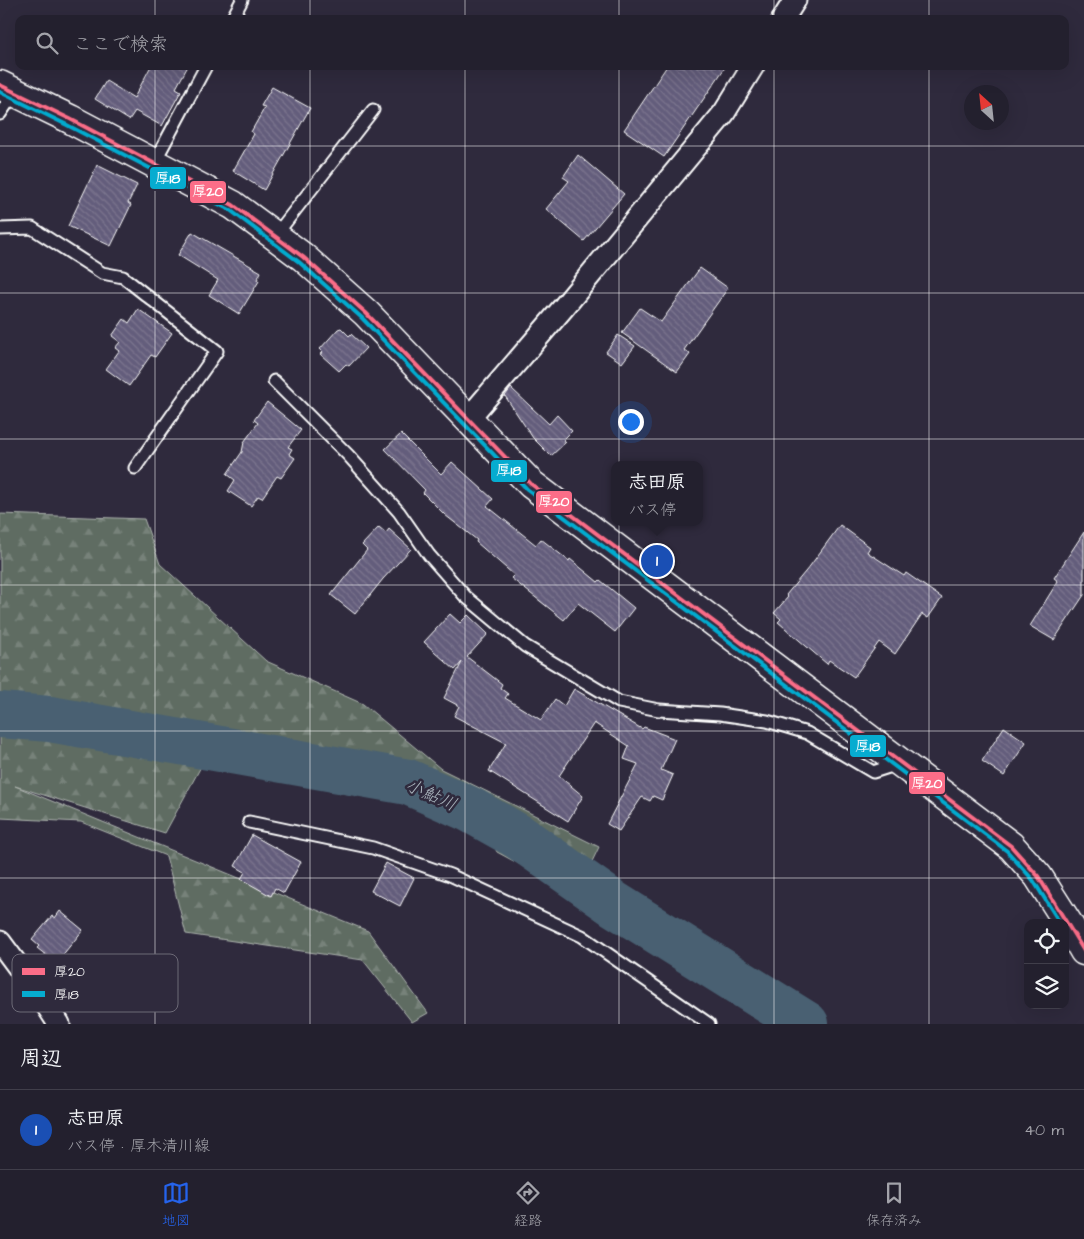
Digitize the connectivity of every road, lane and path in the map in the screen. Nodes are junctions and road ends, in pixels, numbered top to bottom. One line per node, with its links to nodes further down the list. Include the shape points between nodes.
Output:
1 (242, 0): 3 (lane)
2 (795, 0): 4 (street)
3 (234, 15)
4 (786, 15)
5 (204, 70): 10 (lane)
6 (751, 70): 14 (street, via 724,113)
7 (8, 88): 9 (lane); 10 (main road)
8 (373, 110): 12 (lane)
9 (0, 114)
10 (154, 163): 12 (main road, via 233,205)
11 (0, 229): 15 (lane, via 32,228 102,273 123,277 217,350)
12 (275, 236): 14 (main road, via 366,313)
13 (274, 381): 16 (lane, via 399,512 429,555 465,596 525,646 565,671 619,702 659,710 768,721 808,733 873,772)
14 (468, 419): 16 (main road, via 531,484)
15 (135, 468)
16 (900, 763): 19 (main road, via 1011,846 1038,876)
17 (249, 822): 23 (lane, via 373,848 450,875 582,936)
18 (0, 942): 20 (street)
19 (1084, 951)
20 (12, 958)
21 (51, 1012): 22 (street)
22 (59, 1024)
23 (709, 1024)

